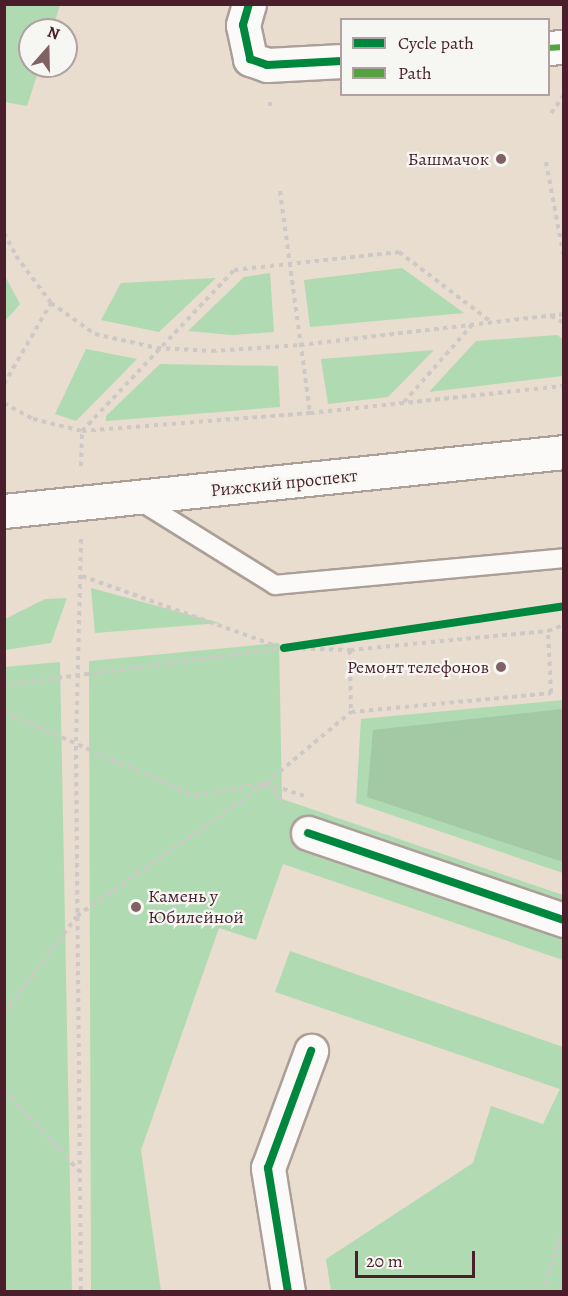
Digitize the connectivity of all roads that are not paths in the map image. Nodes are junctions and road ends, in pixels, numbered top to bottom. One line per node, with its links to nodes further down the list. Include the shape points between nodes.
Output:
1 (249, 4): 2 (street, via 243,26 250,59 267,66)
2 (340, 61)
3 (564, 452): 4 (street, Рижский проспект)
4 (137, 499): 5 (street, Рижский проспект); 6 (lane, via 275,585)
5 (4, 511)
6 (564, 558)
7 (308, 833): 8 (street)
8 (564, 920)
9 (311, 1051): 10 (street, via 268,1168)
10 (288, 1292)

